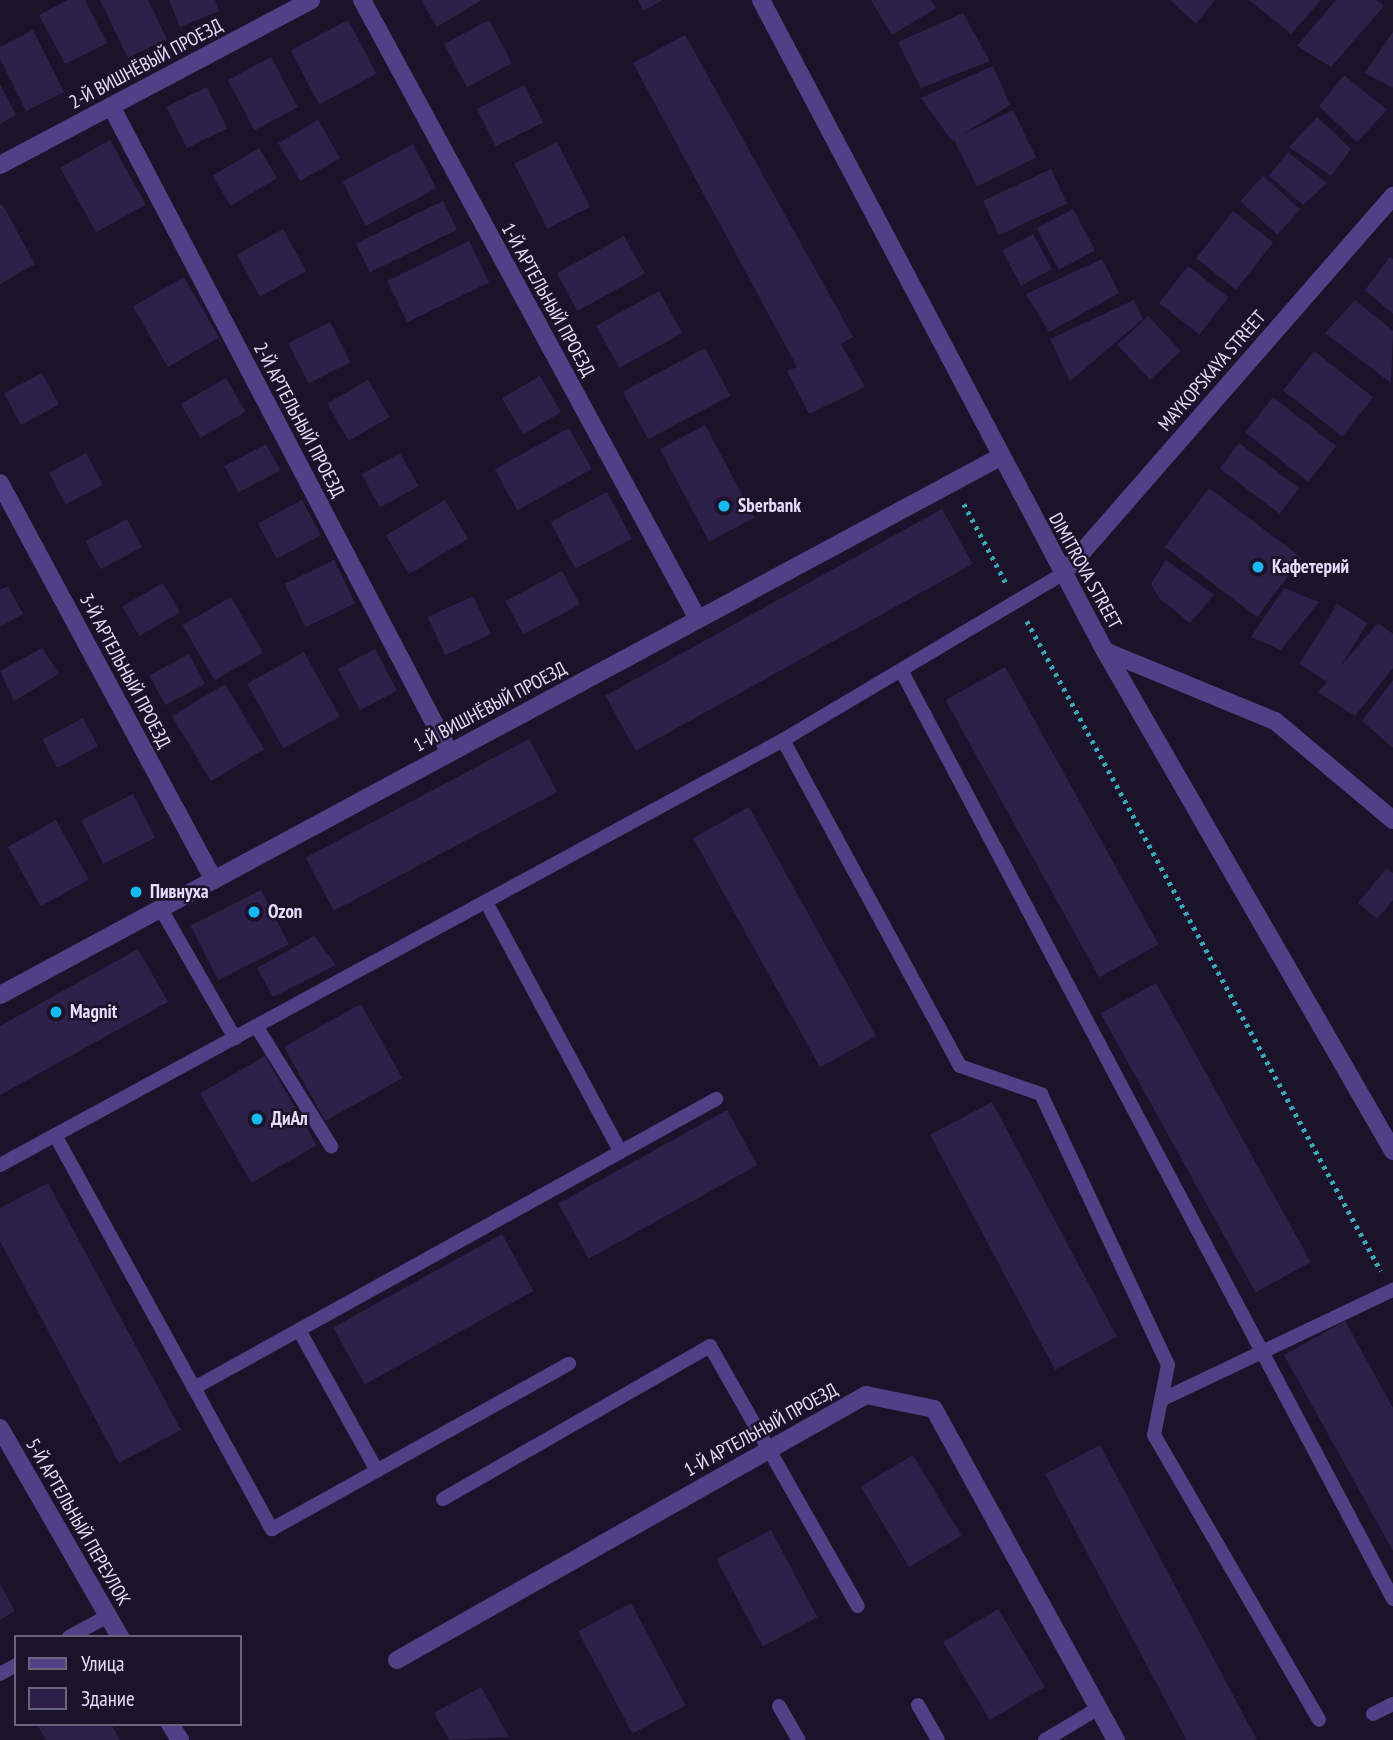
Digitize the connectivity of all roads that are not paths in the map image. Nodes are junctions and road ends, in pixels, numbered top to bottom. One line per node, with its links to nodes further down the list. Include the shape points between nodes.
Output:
1 (311, 0): 4 (street, 2-Й ВИШНЁВЫЙ ПРОЕЗД)
2 (362, 0): 10 (street, 1-Й АРТЕЛЬНЫЙ ПРОЕЗД)
3 (761, 0): 7 (street, DIMITROVA STREET)
4 (111, 106): 5 (street, 2-Й ВИШНЁВЫЙ ПРОЕЗД); 14 (street, 2-Й АРТЕЛЬНЫЙ ПРОЕЗД)
5 (0, 165)
6 (1393, 196): 9 (street, MAYKOPSKAYA STREET)
7 (1000, 457): 9 (street, DIMITROVA STREET); 10 (street, 1-Й ВИШНЁВЫЙ ПРОЕЗД)
8 (0, 483): 16 (street, 3-Й АРТЕЛЬНЫЙ ПРОЕЗД)
9 (1063, 574): 11 (street, DIMITROVA STREET); 12 (lane)
10 (698, 619): 14 (street, 1-Й ВИШНЁВЫЙ ПРОЕЗД)
11 (1105, 651): 15 (street, via 1275,721); 26 (street, DIMITROVA STREET)
12 (902, 672): 13 (lane); 30 (lane)
13 (783, 740): 17 (lane); 33 (lane, via 960,1066 1041,1094 1168,1366)
14 (450, 752): 16 (street, 1-Й ВИШНЁВЫЙ ПРОЕЗД)
15 (1393, 820)
16 (214, 880): 18 (street, 1-Й ВИШНЁВЫЙ ПРОЕЗД)
17 (486, 902): 20 (lane); 25 (lane)
18 (161, 909): 19 (street, 1-Й ВИШНЁВЫЙ ПРОЕЗД); 21 (lane)
19 (0, 995)
20 (256, 1026): 21 (lane); 24 (lane)
21 (235, 1038): 23 (lane)
22 (716, 1099): 25 (lane)
23 (55, 1136): 27 (lane); 32 (lane)
24 (331, 1146)
25 (620, 1151): 29 (lane)
26 (1393, 1151)
27 (0, 1165)
28 (1392, 1291): 30 (lane)
29 (299, 1330): 32 (lane); 36 (lane)
30 (1262, 1350): 33 (lane); 38 (lane)
31 (569, 1364): 36 (lane)
32 (194, 1388): 36 (lane, via 272,1529)
33 (1163, 1399): 49 (lane, via 1154,1435)
34 (0, 1428): 40 (street, 5-Й АРТЕЛЬНЫЙ ПЕРЕУЛОК)
35 (769, 1450): 37 (lane, via 710,1346); 39 (lane); 43 (street, 1-Й АРТЕЛЬНЫЙ ПРОЕЗД); 47 (street, 1-Й АРТЕЛЬНЫЙ ПРОЕЗД, via 866,1395 934,1409)
36 (377, 1471)
37 (443, 1499)
38 (1393, 1599)
39 (858, 1606)
40 (108, 1616): 41 (lane); 42 (street, 5-Й АРТЕЛЬНЫЙ ПЕРЕУЛОК)
41 (73, 1635)
42 (119, 1635)
43 (397, 1660)
44 (1393, 1704): 48 (lane)
45 (918, 1705): 51 (lane)
46 (779, 1706): 50 (lane)
47 (1099, 1708): 52 (lane); 53 (street, 1-Й АРТЕЛЬНЫЙ ПРОЕЗД)
48 (1373, 1714)
49 (1319, 1720)
50 (799, 1740)
51 (938, 1740)
52 (1045, 1740)
53 (1116, 1740)

